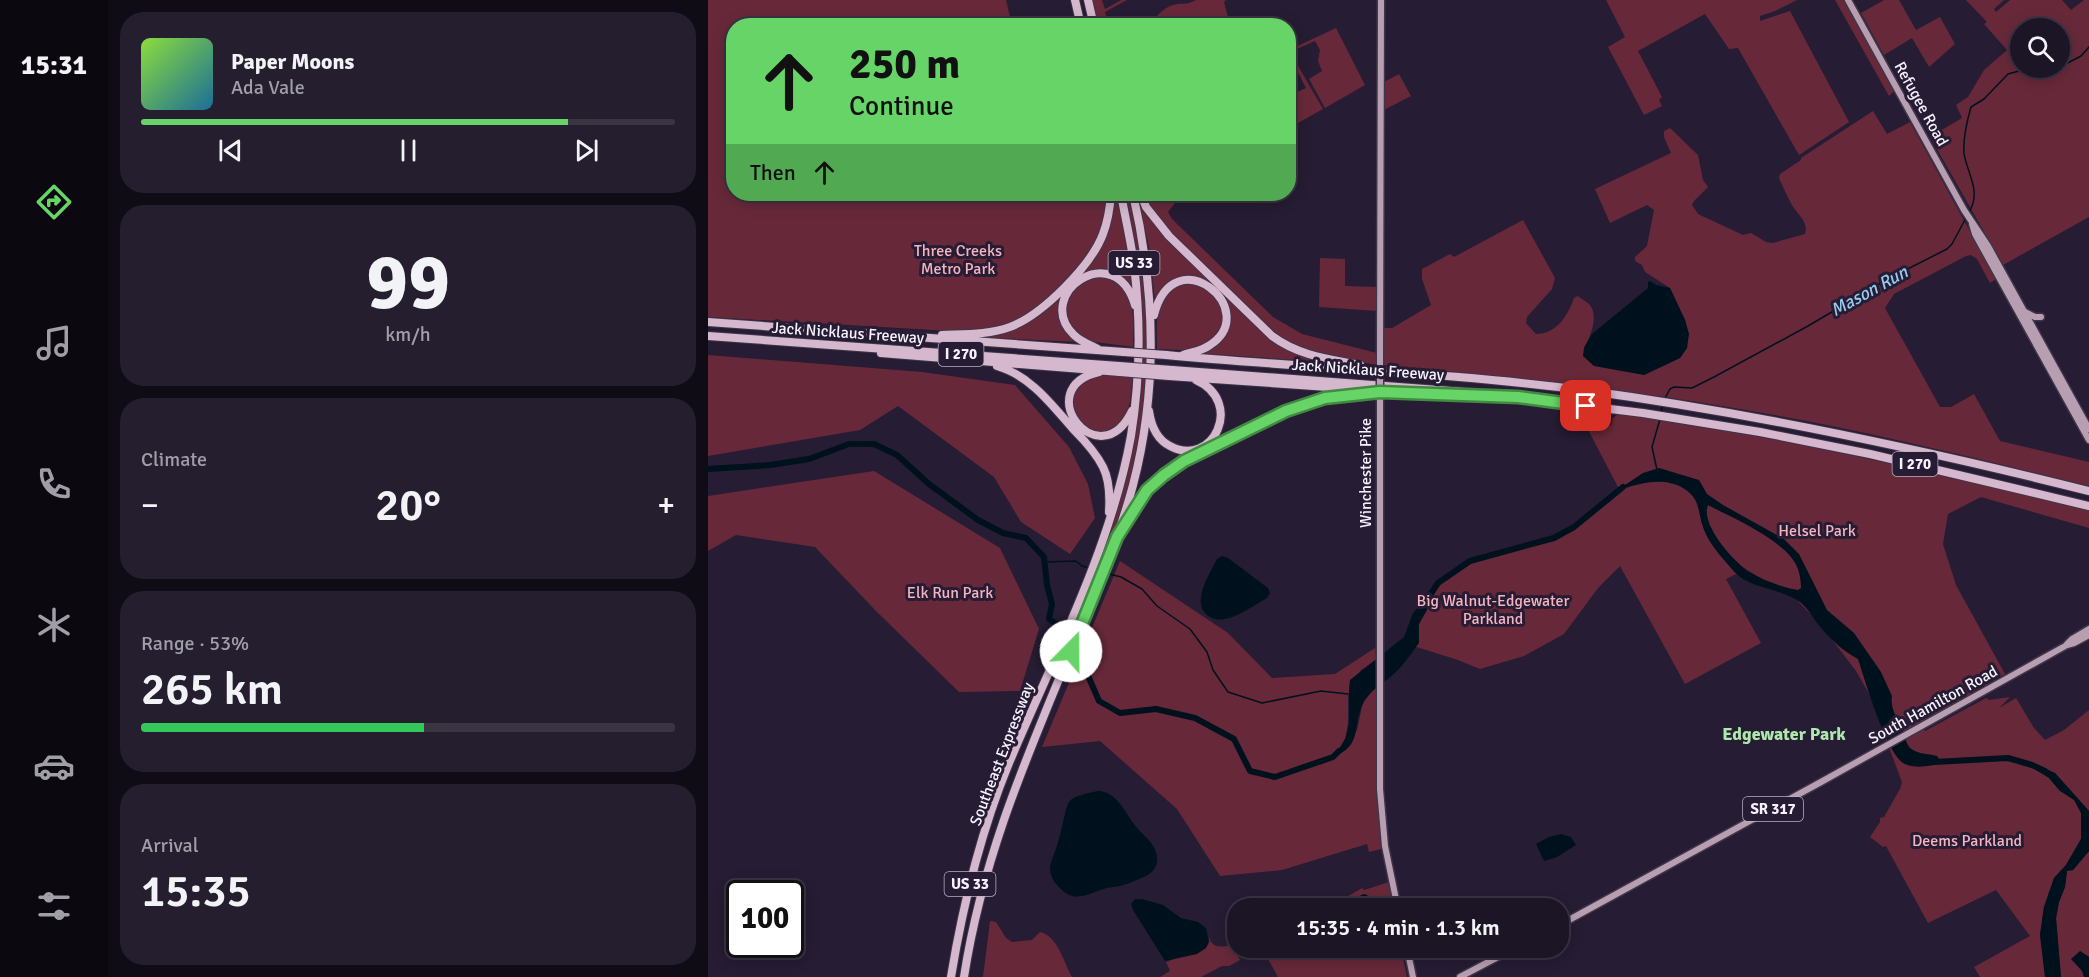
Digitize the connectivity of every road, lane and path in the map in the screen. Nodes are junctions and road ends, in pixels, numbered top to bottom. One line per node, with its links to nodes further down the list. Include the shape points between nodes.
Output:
1 (1075, 0): 5 (highway)
2 (1088, 0): 6 (highway)
3 (1381, 0): 40 (main road, Winchester Pike, bridge, via 1379,692 1381,811)
4 (1848, 0): 11 (main road, Refugee Road)
5 (1079, 18)
6 (1092, 18)
7 (1109, 201): 16 (highway, via 1107,223 1093,254 1049,301 1025,319 985,333)
8 (1122, 201): 14 (highway, Southeast Expressway / US 33)
9 (1135, 201): 18 (highway, Southeast Expressway / US 33, via 1146,259)
10 (1144, 201): 24 (highway, via 1169,236 1272,336 1297,351)
11 (1968, 217): 12 (main road, Refugee Road); 32 (main road, Refugee Road)
12 (2024, 311): 13 (main road); 31 (main road, Refugee Road)
13 (2041, 317)
14 (1139, 319): 20 (highway, via 1131,295 1115,277 1097,273 1077,281 1066,296 1064,316 1074,335); 30 (highway, Southeast Expressway / US 33)
15 (708, 322): 16 (highway, Jack Nicklaus Freeway / I 270)
16 (874, 334): 20 (highway, Jack Nicklaus Freeway / I 270)
17 (708, 336): 19 (highway, Jack Nicklaus Freeway / I 270)
18 (1152, 337): 21 (highway, via 1156,304 1166,289 1187,280 1209,286 1224,306 1222,332 1205,348); 29 (highway, Southeast Expressway / US 33)
19 (802, 343): 22 (highway); 23 (highway, Jack Nicklaus Freeway / I 270)
20 (1099, 350): 21 (highway, Jack Nicklaus Freeway / I 270, bridge)
21 (1178, 356): 24 (highway, Jack Nicklaus Freeway / I 270)
22 (963, 360): 23 (highway); 35 (highway, via 993,365 1020,376 1042,394 1088,445 1108,482)
23 (1117, 370): 25 (highway, bridge); 30 (highway, via 1092,374 1074,387 1069,406 1075,423 1092,435 1113,433 1125,423)
24 (1376, 370): 33 (highway, Jack Nicklaus Freeway / I 270, via 1511,382 1754,416 1889,443)
25 (1170, 373): 26 (highway); 28 (highway, Jack Nicklaus Freeway / I 270)
26 (1192, 378): 27 (highway); 29 (highway, via 1212,391 1222,412 1218,430 1202,447 1183,450 1165,444 1152,426)
27 (1380, 392): 28 (highway); 36 (highway, via 1338,395 1305,404 1184,461 1147,490)
28 (1518, 397): 34 (highway, Jack Nicklaus Freeway / I 270, via 1760,432)
29 (1148, 400): 36 (highway, Southeast Expressway / US 33, via 1133,485)
30 (1135, 404): 35 (highway, Southeast Expressway / US 33, via 1124,470)
31 (2089, 429)
32 (2089, 440)
33 (2089, 491)
34 (2089, 506)
35 (1106, 530): 44 (highway, Southeast Expressway / US 33, via 990,817 963,910)
36 (1117, 537): 45 (highway, Southeast Expressway / US 33, via 996,838)
37 (2089, 629): 39 (main road, South Hamilton Road / SR 317)
38 (2089, 635): 39 (main road, South Hamilton Road / SR 317)
39 (2067, 645): 41 (main road, South Hamilton Road / SR 317)
40 (1396, 898)
41 (1569, 920)
42 (1409, 958): 46 (main road)
43 (1496, 958): 47 (main road)
44 (951, 977)
45 (964, 977)
46 (1413, 977)
47 (1460, 977)

